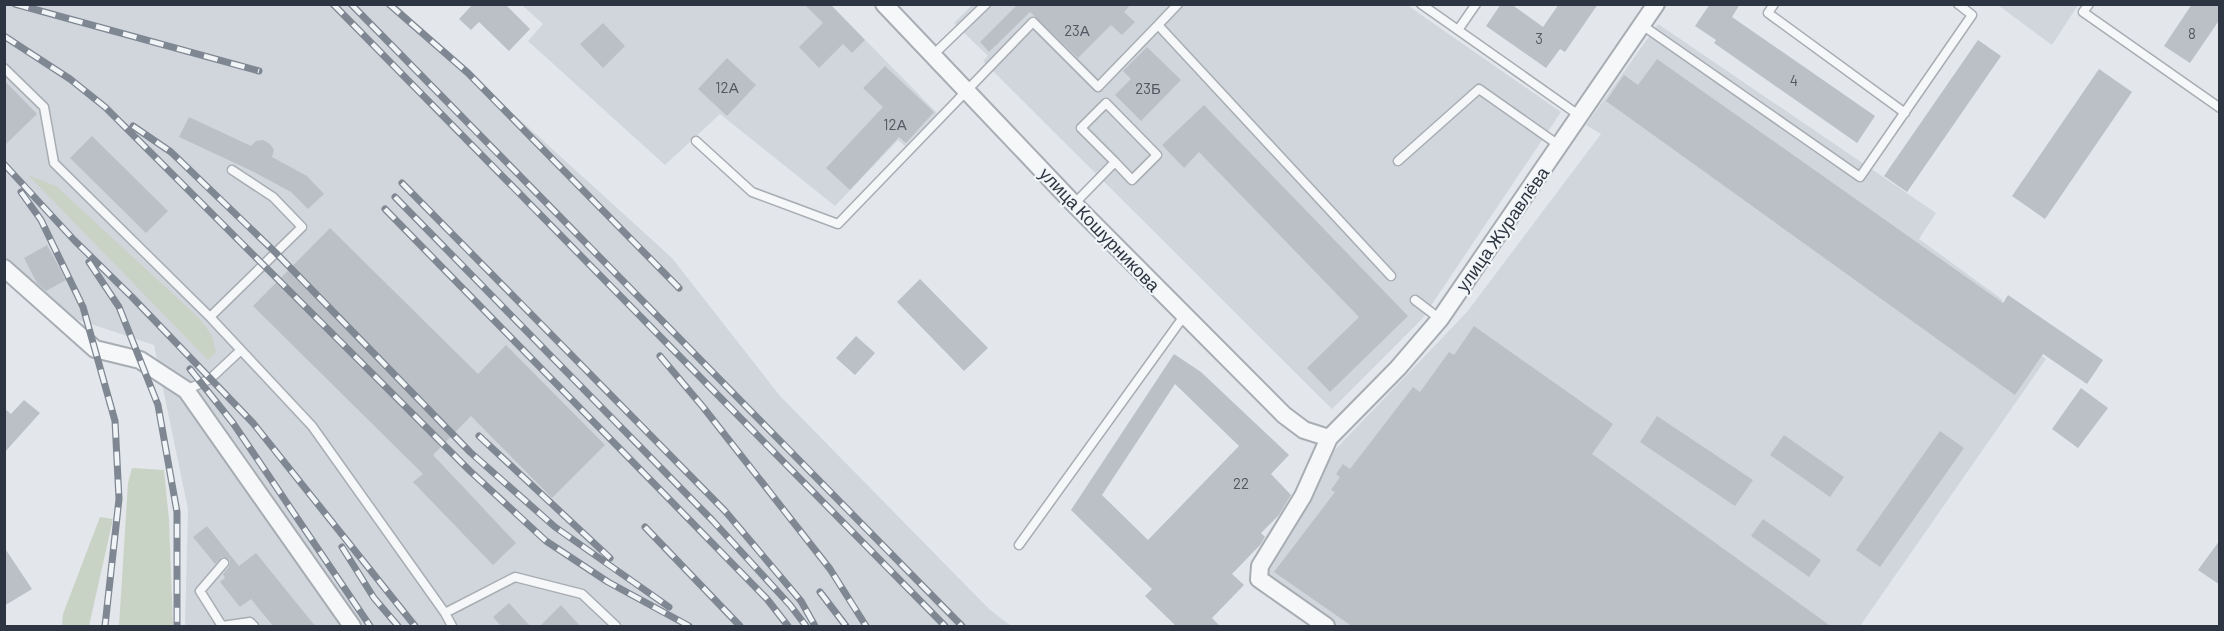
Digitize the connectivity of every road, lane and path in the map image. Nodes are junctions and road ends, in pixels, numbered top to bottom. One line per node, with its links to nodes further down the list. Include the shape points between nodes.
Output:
1 (884, 4): 13 (street, улица Кошурникова)
2 (986, 4): 13 (lane)
3 (1178, 4): 11 (lane)
4 (1421, 4): 12 (lane)
5 (1476, 4): 12 (lane)
6 (1656, 4): 10 (street, улица Журавлёва)
7 (1774, 4): 17 (lane, via 1768,13)
8 (1958, 4): 17 (lane, via 1972,15)
9 (2088, 4): 16 (lane, via 2083,12)
10 (1642, 25): 17 (lane, via 1860,177); 18 (street, улица Журавлёва)
11 (1158, 26): 15 (lane, via 1098,87 1033,22); 26 (lane)
12 (1458, 30): 18 (lane)
13 (933, 55): 15 (street, улица Кошурникова)
14 (4, 68): 29 (lane, via 44,107 54,163)
15 (968, 91): 19 (lane, via 838,224 752,192); 24 (street, улица Кошурникова)
16 (2220, 108)
17 (1905, 112)
18 (1580, 116): 20 (street, улица Журавлёва)
19 (696, 141)
20 (1560, 146): 21 (lane, via 1479,89); 30 (street, улица Журавлёва)
21 (1398, 161)
22 (1115, 162): 22 (lane, via 1132,180 1157,155 1106,104 1081,128); 24 (lane)
23 (232, 170): 29 (lane, via 273,197 302,227)
24 (1074, 204): 28 (street, улица Кошурникова)
25 (4, 268): 32 (street, via 95,349 140,360)
26 (1391, 276)
27 (1415, 300): 30 (lane)
28 (1184, 316): 33 (street, улица Кошурникова, via 1284,415 1304,430); 34 (lane)
29 (210, 317): 31 (lane)
30 (1440, 319): 33 (street, улица Журавлёва)
31 (241, 350): 32 (lane, via 210,379); 36 (lane, via 312,426)
32 (186, 390): 38 (street)
33 (1329, 438): 41 (street, via 1303,496 1260,566 1259,579)
34 (1019, 545)
35 (224, 563): 37 (lane, via 200,591 222,626 250,622)
36 (445, 613): 39 (lane); 40 (lane, via 515,577 582,594)
37 (254, 627)
38 (352, 627)
39 (452, 627)
40 (616, 627)
41 (1326, 627)

